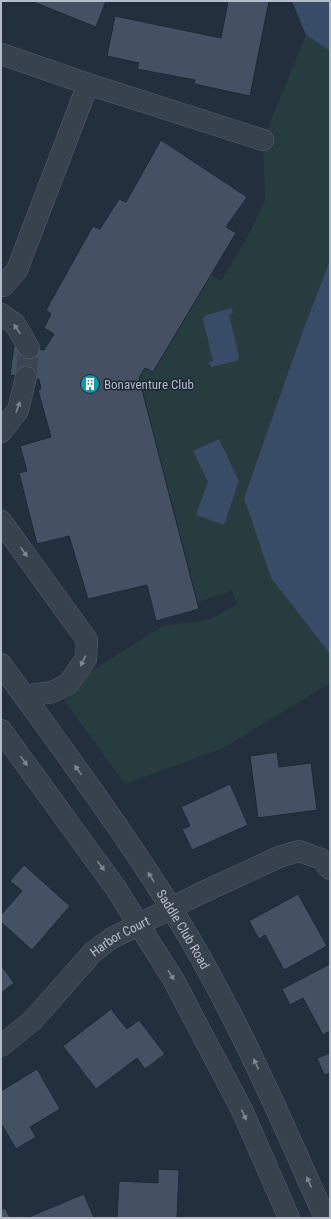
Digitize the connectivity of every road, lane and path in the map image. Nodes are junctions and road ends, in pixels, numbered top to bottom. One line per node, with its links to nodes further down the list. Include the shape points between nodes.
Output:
1 (1, 54): 2 (street)
2 (88, 84): 3 (street); 4 (street, via 17,270)
3 (263, 140)
4 (2, 289)
5 (1, 314): 6 (street, one-way to 5, via 15,324)
6 (29, 348)
7 (26, 377): 8 (street, one-way to 7, via 18,410)
8 (1, 432)
9 (1, 521): 11 (street, one-way to 11, via 87,640 86,659 68,684 52,692)
10 (1, 664): 11 (street, Saddle Club Road)
11 (24, 696): 14 (street, Saddle Club Road, one-way to 11, via 136,853)
12 (1, 730): 15 (street, one-way to 15, via 115,886)
13 (330, 869): 14 (street, Harbor Court, via 321,859 299,851 279,857)
14 (171, 908): 15 (street, Harbor Court); 18 (street, Saddle Club Road, one-way to 14, via 224,999)
15 (139, 924): 16 (street, Harbor Court, via 112,938 93,952 33,1020); 17 (street, one-way to 17, via 173,979 242,1110)
16 (1, 1046)
17 (289, 1218)
18 (325, 1218)

